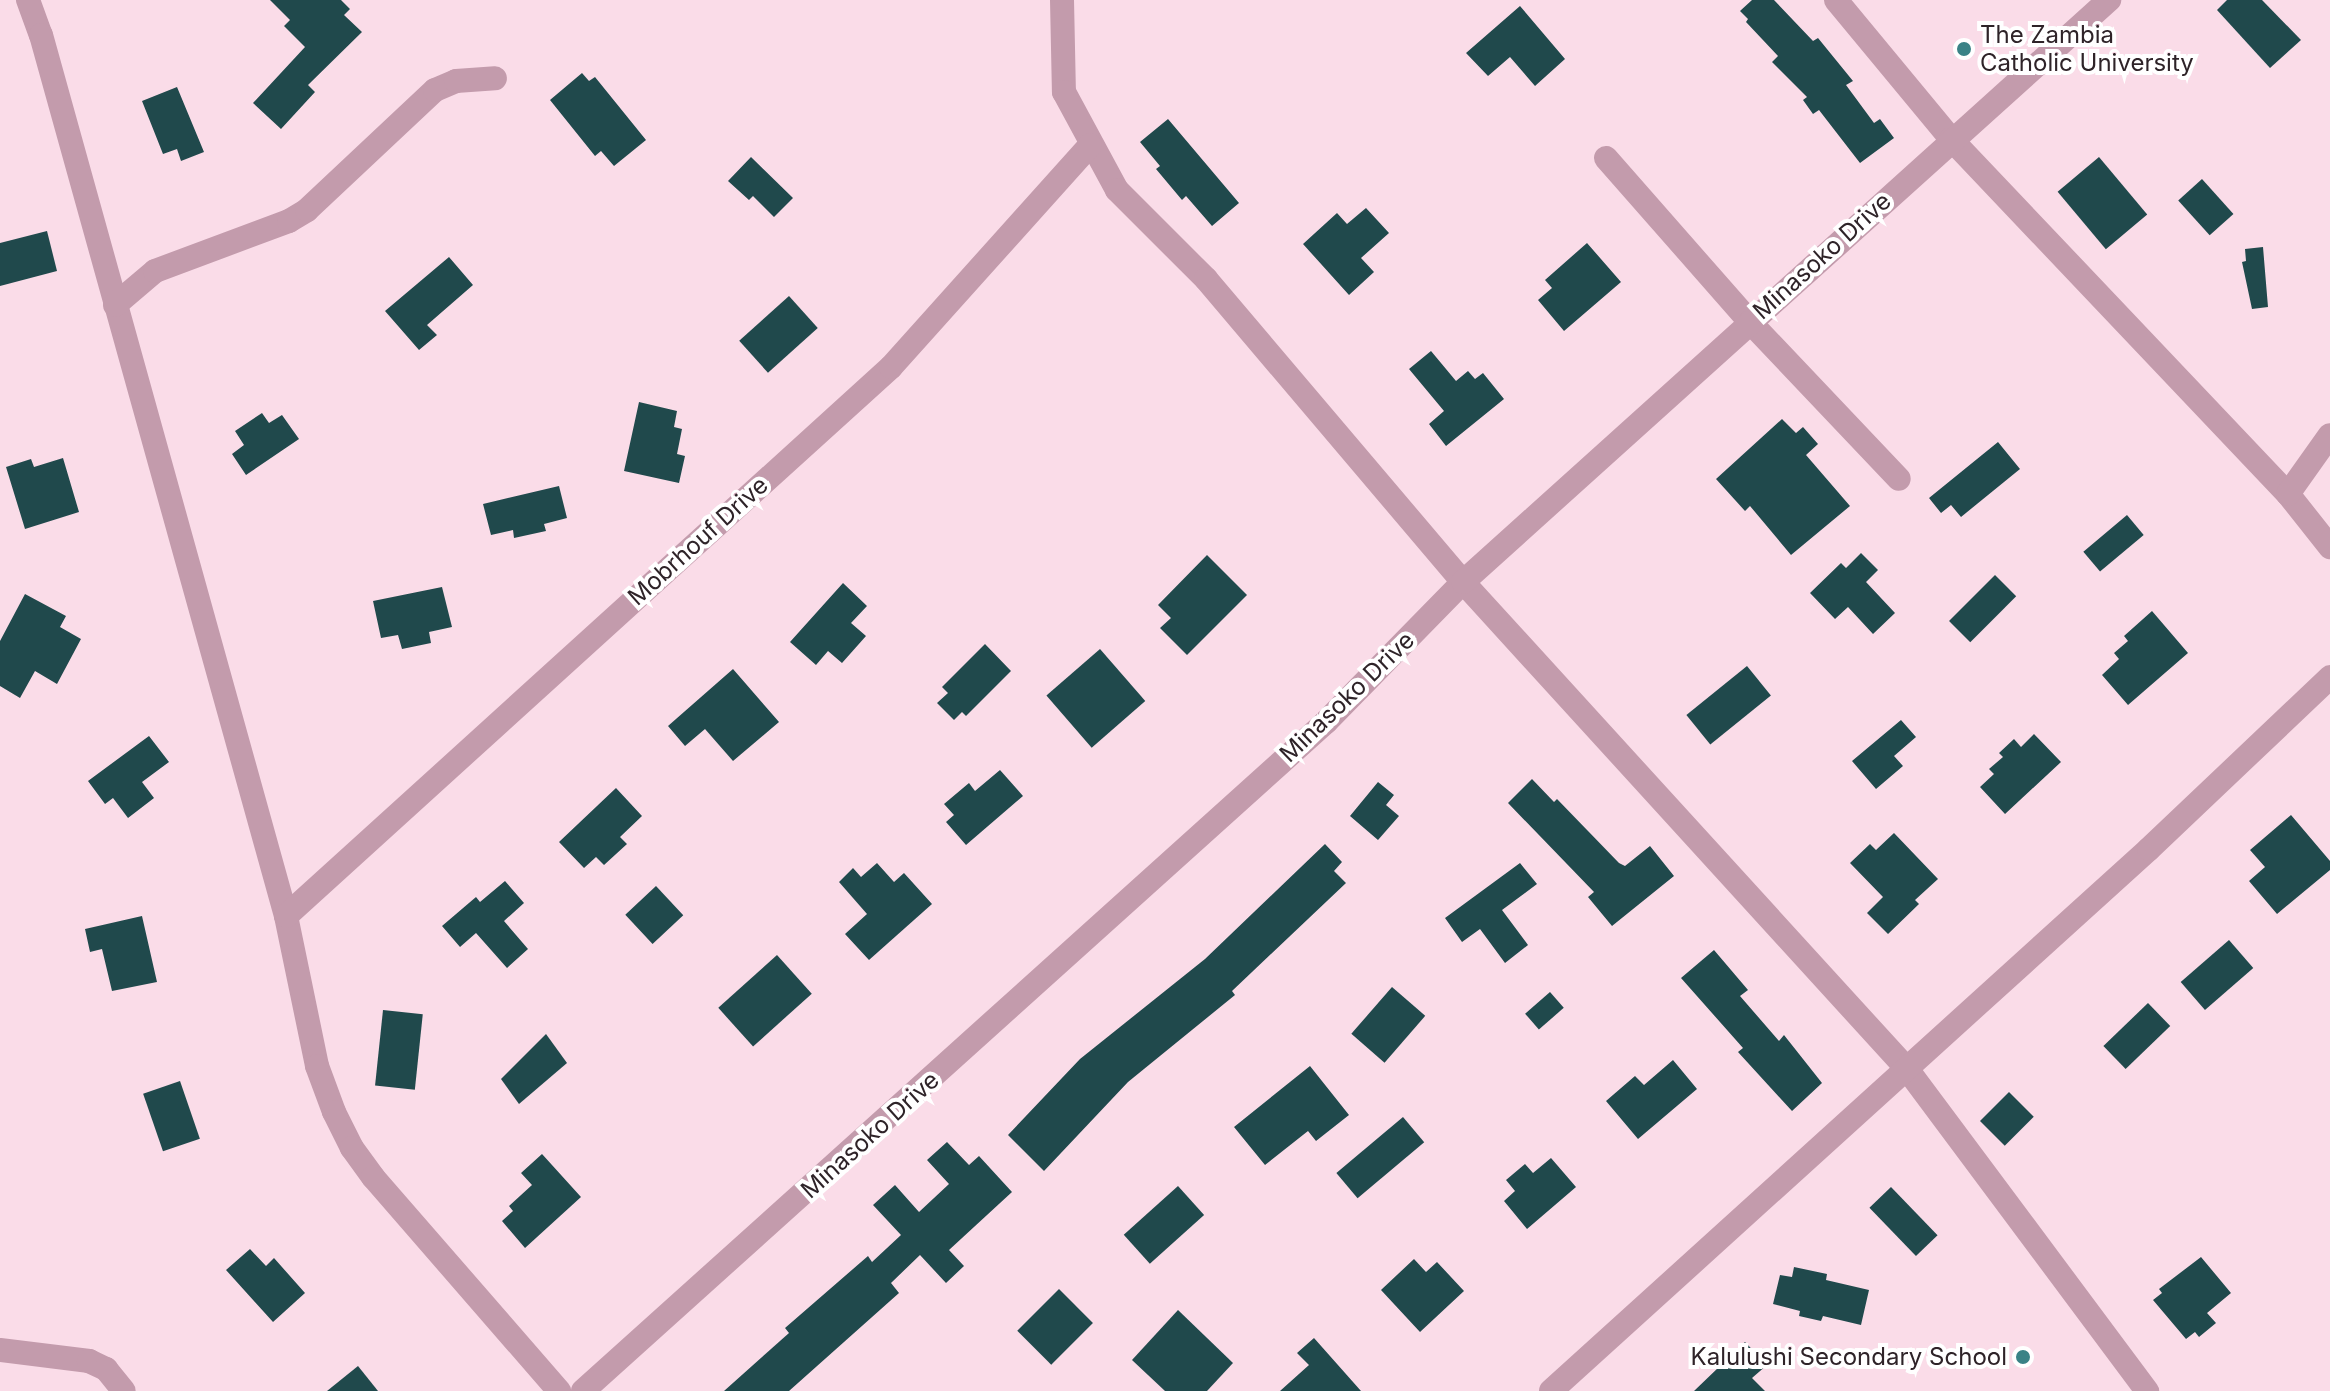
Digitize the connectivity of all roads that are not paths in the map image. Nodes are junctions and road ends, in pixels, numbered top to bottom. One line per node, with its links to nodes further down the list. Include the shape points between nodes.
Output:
1 (28, 0): 9 (street)
2 (1062, 0): 7 (street, via 1064,92)
3 (1836, 0): 6 (street)
4 (2109, 0): 6 (street, Minasoko Drive)
5 (495, 78): 9 (street, via 456,81 435,90 307,210 155,271)
6 (1951, 139): 10 (street, Minasoko Drive); 13 (street)
7 (1090, 145): 15 (street, via 1117,190 1206,279); 17 (street, Mobrhouf Drive, via 891,367)
8 (1606, 158): 10 (street)
9 (115, 305): 17 (street)
10 (1750, 322): 12 (street); 15 (street, Minasoko Drive)
11 (2330, 435): 13 (street)
12 (1899, 479)
13 (2288, 494): 14 (street)
14 (2330, 547)
15 (1463, 582): 18 (street); 22 (street, Minasoko Drive, via 1326,722)
16 (2330, 677): 18 (street)
17 (286, 916): 21 (street, via 317,1066 352,1148)
18 (1907, 1069): 23 (street); 24 (street)
19 (0, 1350): 20 (street, via 89,1361 106,1369)
20 (124, 1391)
21 (559, 1391)
22 (583, 1391)
23 (1551, 1391)
24 (2147, 1391)

